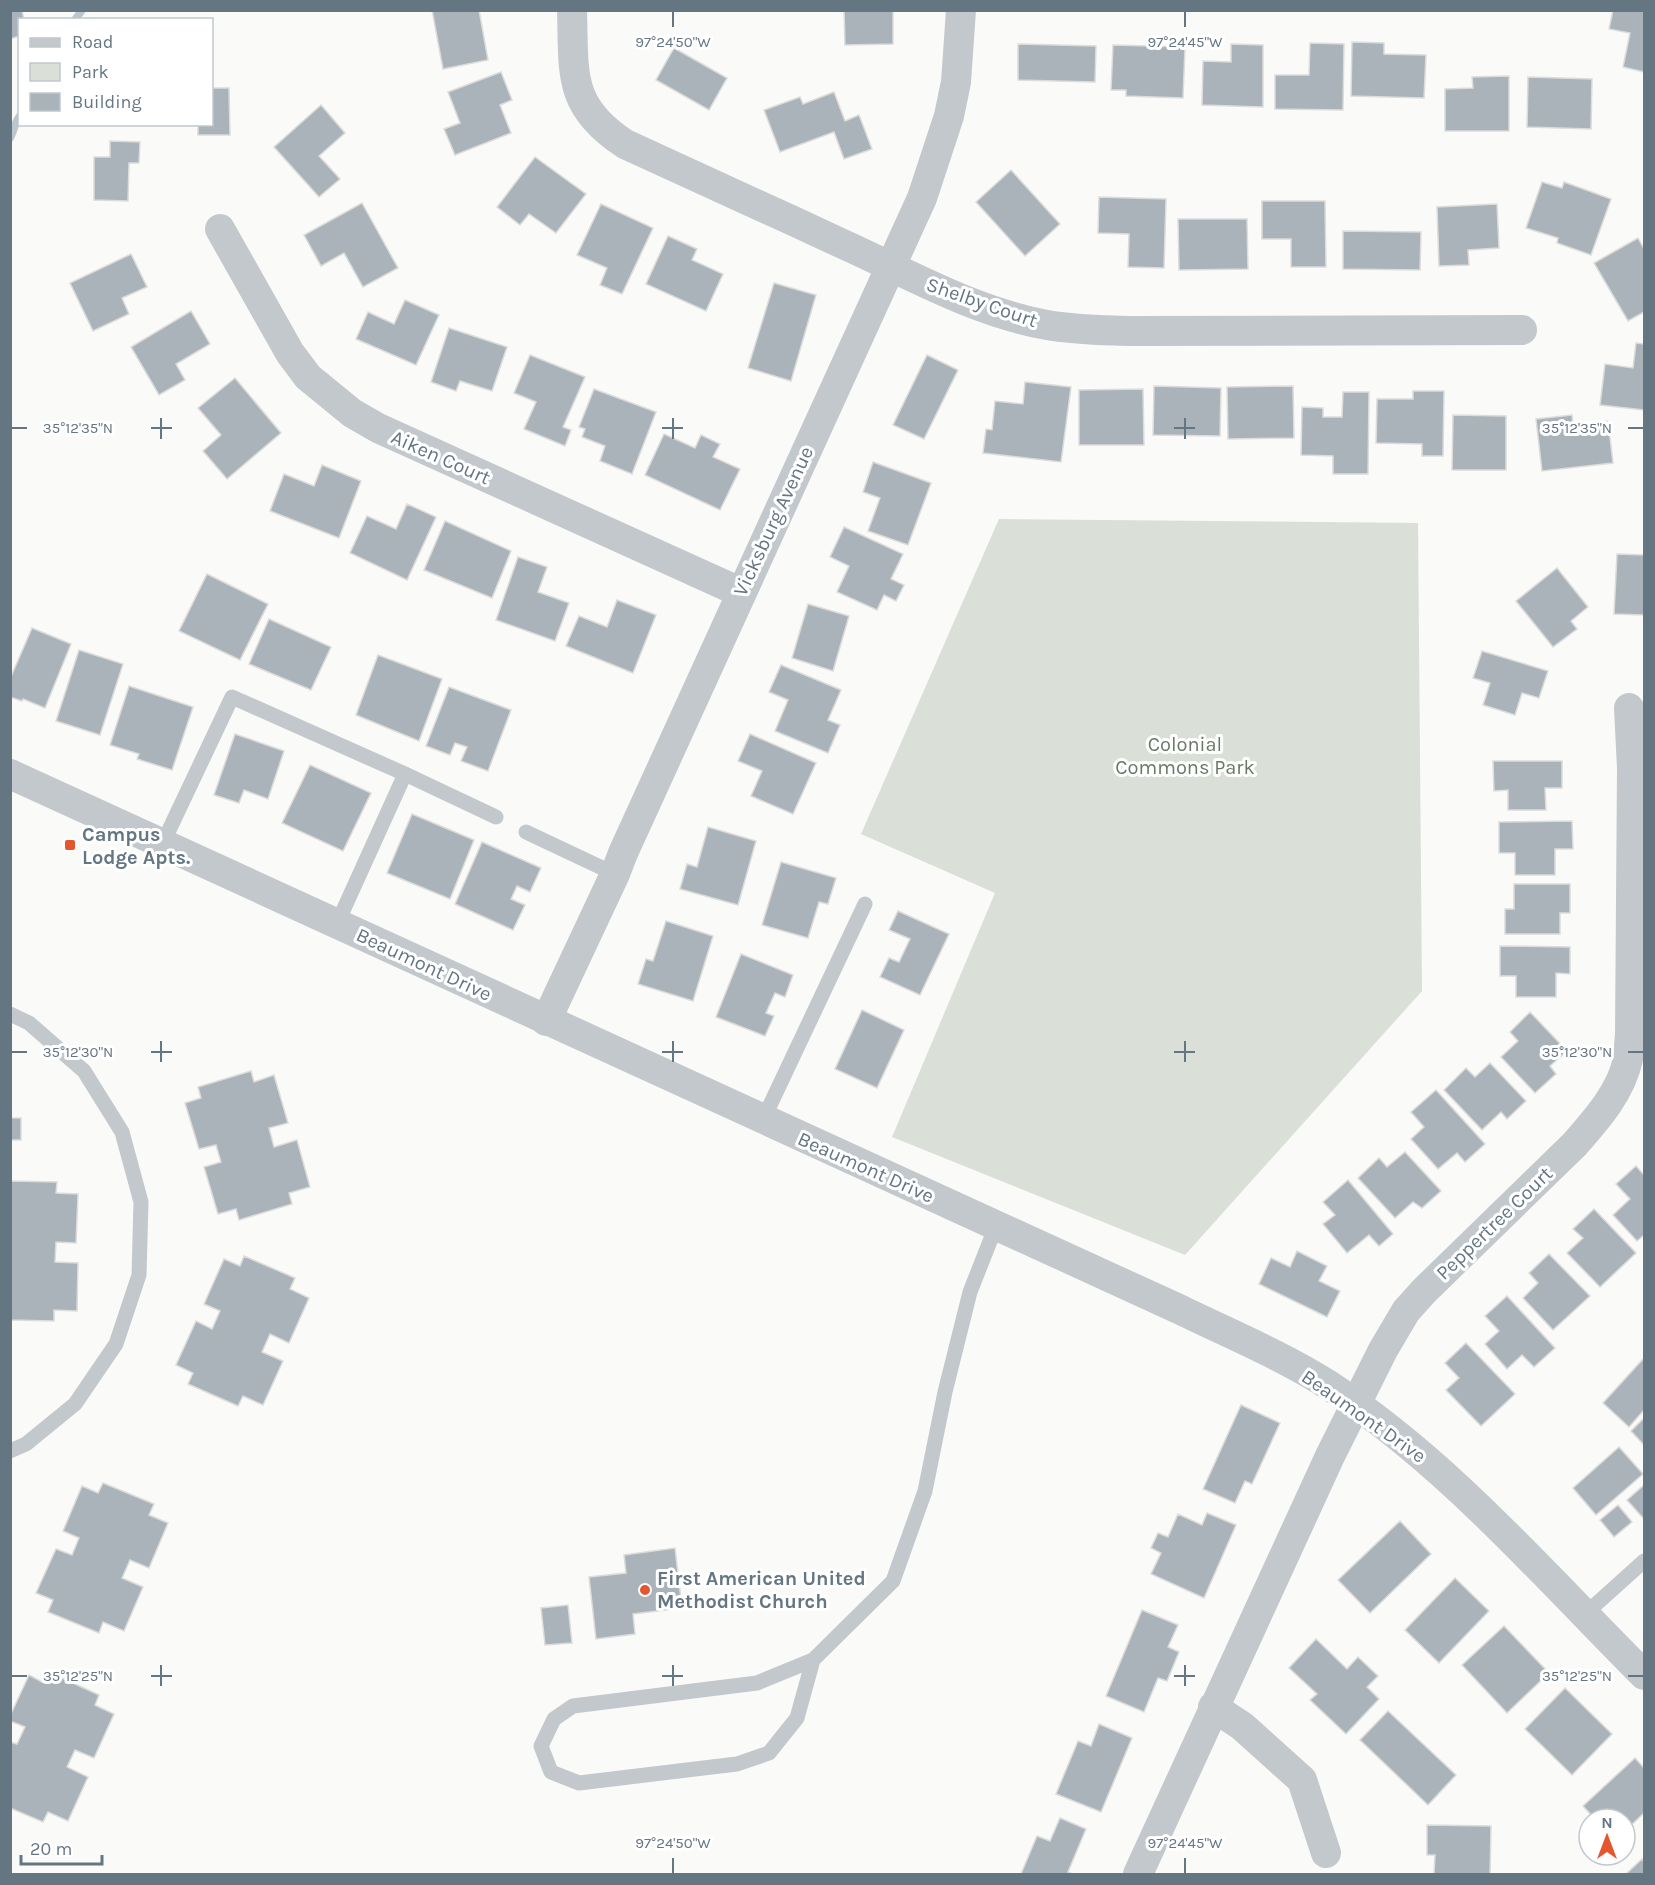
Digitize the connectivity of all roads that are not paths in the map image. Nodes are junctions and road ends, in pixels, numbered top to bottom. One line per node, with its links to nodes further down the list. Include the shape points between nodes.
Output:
1 (572, 10): 4 (street, Shelby Court, via 576,85 595,121 608,133)
2 (961, 10): 4 (street, Vicksburg Avenue, via 956,82 949,116 922,198)
3 (220, 229): 6 (street, Aiken Court, via 290,353 308,378 351,413)
4 (890, 266): 5 (street, Shelby Court, via 942,292 1019,318 1082,329); 6 (street, Vicksburg Avenue)
5 (1522, 330)
6 (740, 592): 13 (street, Vicksburg Avenue)
7 (1629, 708): 20 (street, Peppertree Court, via 1630,1035 1621,1078 1611,1099 1575,1144 1406,1311)
8 (10, 774): 12 (street, Beaumont Drive)
9 (405, 774): 10 (lane); 12 (lane, via 232,697); 15 (lane)
10 (496, 817)
11 (526, 831): 13 (lane)
12 (162, 845): 15 (street, Beaumont Drive)
13 (615, 874): 17 (street, Vicksburg Avenue)
14 (865, 904): 18 (lane)
15 (337, 924): 17 (street, Beaumont Drive)
16 (10, 1014): 21 (lane, via 29,1023 84,1071 122,1132 141,1202 139,1275 116,1344 75,1404 26,1444)
17 (546, 1021): 18 (street, Beaumont Drive)
18 (763, 1120): 19 (street, Beaumont Drive)
19 (996, 1226): 20 (street, Beaumont Drive, via 1284,1361); 24 (lane, via 970,1292 925,1491 893,1581)
20 (1356, 1405): 23 (street, Beaumont Drive, via 1443,1473); 26 (street, Peppertree Court)
21 (10, 1451)
22 (1644, 1561): 23 (lane)
23 (1584, 1615): 25 (street, Beaumont Drive)
24 (813, 1660): 24 (lane, via 757,1683 573,1706 554,1719 541,1746 551,1772 579,1783 737,1764 770,1754 797,1718)
25 (1644, 1676)
26 (1213, 1707): 27 (street, via 1242,1726 1302,1780); 28 (street, Peppertree Court)
27 (1326, 1853)
28 (1137, 1875)

